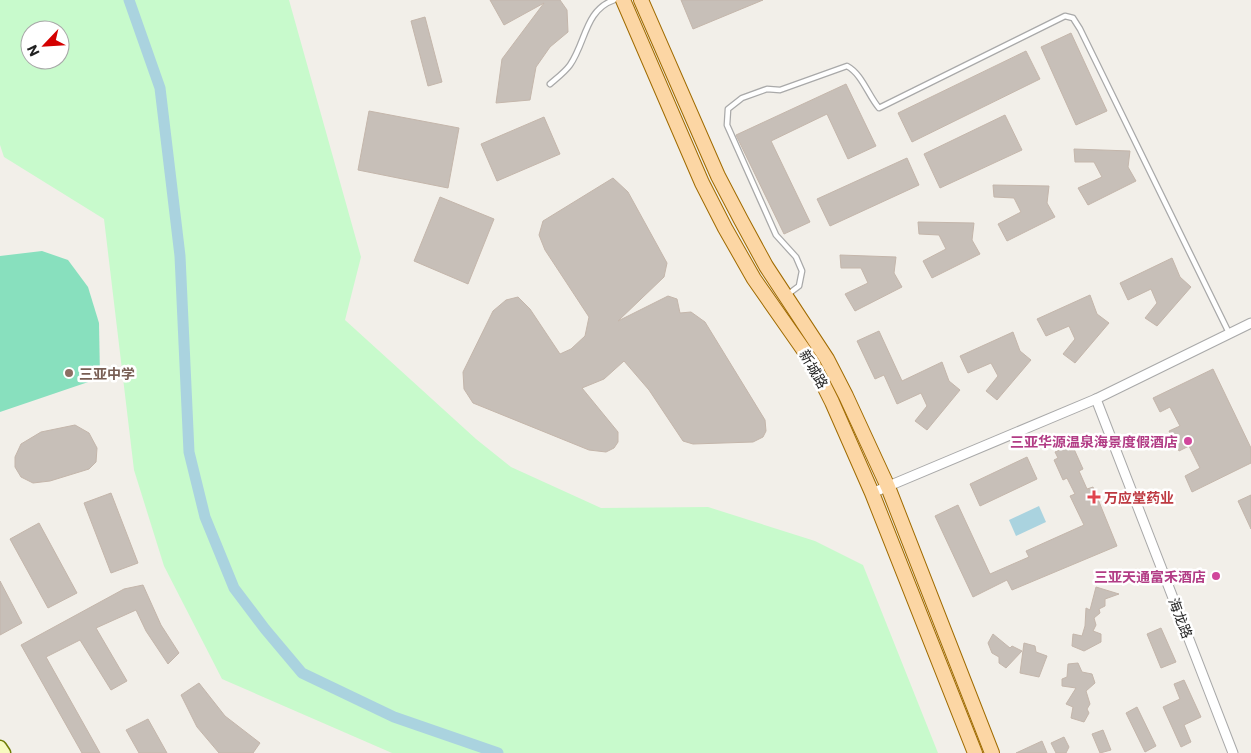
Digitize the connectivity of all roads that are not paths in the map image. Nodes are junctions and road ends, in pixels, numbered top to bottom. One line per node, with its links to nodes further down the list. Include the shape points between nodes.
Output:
1 (614, 0): 4 (lane, via 605,3 592,16 570,65)
2 (623, 0): 10 (main road, 新城路, via 713,206 754,278 812,362)
3 (641, 0): 5 (main road, 新城路, via 718,176 766,266)
4 (550, 84)
5 (786, 295): 7 (lane, via 799,286 802,271 796,257 776,235 726,125 728,109 742,98 766,89 780,90 847,66 856,71 870,98 880,108 1065,16 1073,18 1080,29); 9 (main road, 新城路, via 842,388)
6 (1251, 323): 7 (street)
7 (1229, 333): 8 (street)
8 (1096, 399): 9 (street); 15 (street, 海龙路)
9 (888, 486): 10 (street); 14 (main road, 新城路)
10 (872, 493): 13 (main road, 新城路)
11 (0, 746): 12 (street)
12 (4, 753)
13 (975, 753)
14 (992, 753)
15 (1233, 753)

